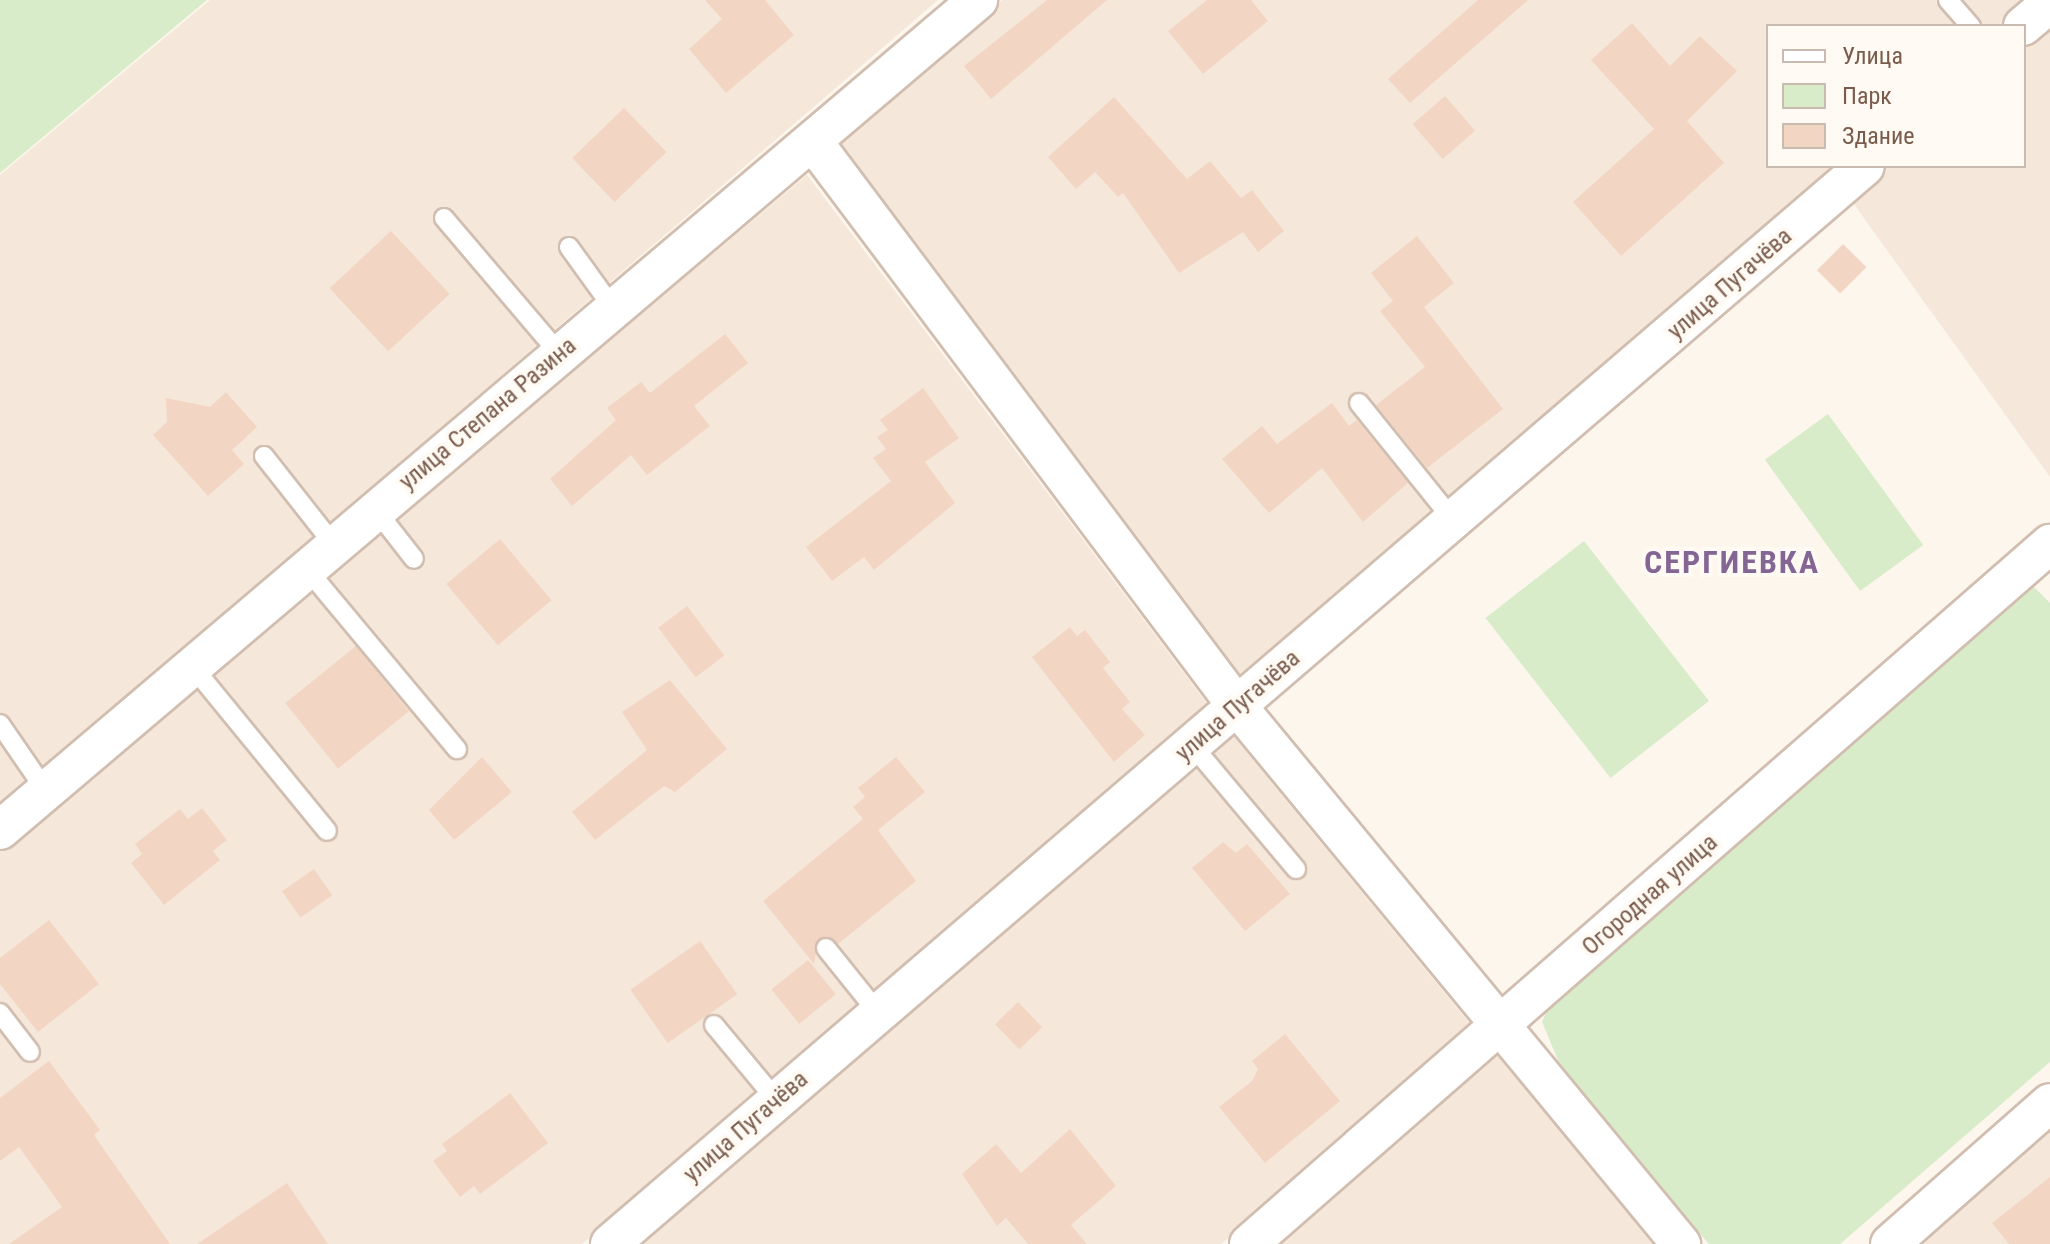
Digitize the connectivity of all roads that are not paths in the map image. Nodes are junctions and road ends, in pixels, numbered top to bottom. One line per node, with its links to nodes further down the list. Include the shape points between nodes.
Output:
1 (978, 0): 6 (street, улица Степана Разина)
2 (1948, 0): 4 (lane)
3 (2050, 3): 5 (street)
4 (1969, 24)
5 (2025, 24)
6 (814, 143): 10 (street, улица Степана Разина); 20 (street)
7 (1863, 168): 15 (street, улица Пугачёва)
8 (444, 218): 11 (lane)
9 (569, 247): 10 (lane)
10 (613, 308): 11 (street, улица Степана Разина)
11 (559, 353): 14 (street, улица Степана Разина)
12 (1359, 403): 15 (lane)
13 (264, 456): 17 (lane)
14 (375, 509): 17 (street, улица Степана Разина); 18 (lane)
15 (1454, 521): 20 (street, улица Пугачёва)
16 (2050, 544): 32 (street, Огородная улица)
17 (320, 557): 19 (street, улица Степана Разина); 23 (lane)
18 (414, 559)
19 (192, 666): 24 (street, улица Степана Разина); 26 (lane)
20 (1237, 706): 22 (street, улица Пугачёва); 32 (street)
21 (0, 724): 24 (lane)
22 (1192, 745): 27 (lane); 30 (street, улица Пугачёва)
23 (457, 749)
24 (46, 791): 25 (street, улица Степана Разина)
25 (0, 830)
26 (327, 831)
27 (1296, 869)
28 (826, 948): 30 (lane)
29 (0, 1013): 33 (lane)
30 (879, 1014): 34 (street, улица Пугачёва)
31 (714, 1025): 34 (lane)
32 (1502, 1026): 37 (street, Огородная улица); 38 (street)
33 (30, 1052)
34 (777, 1101): 36 (street, улица Пугачёва)
35 (2050, 1103): 39 (street)
36 (610, 1244)
37 (1249, 1244)
38 (1681, 1244)
39 (1890, 1244)

